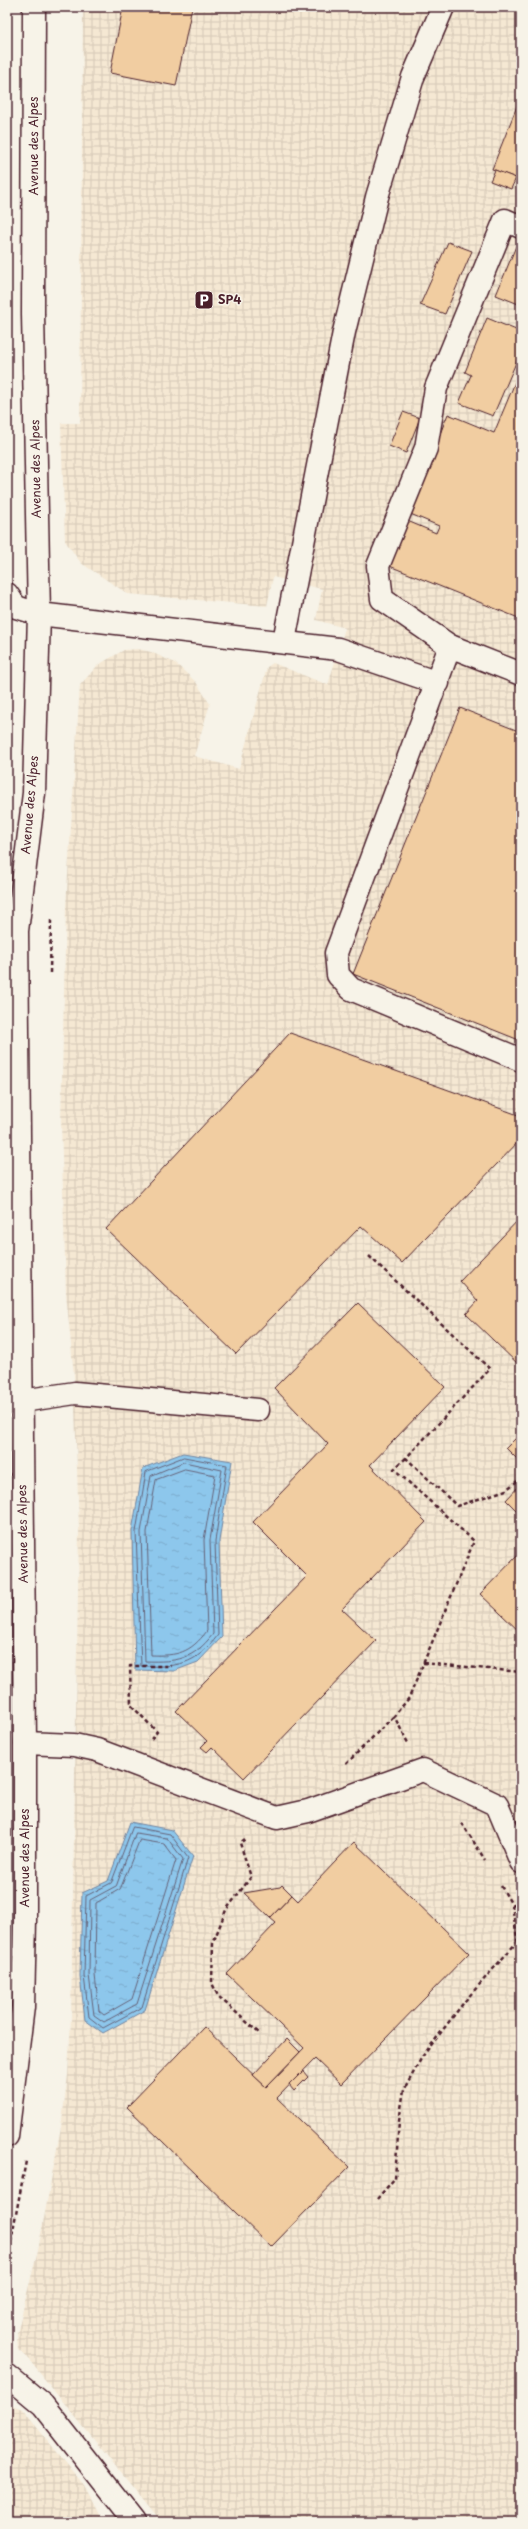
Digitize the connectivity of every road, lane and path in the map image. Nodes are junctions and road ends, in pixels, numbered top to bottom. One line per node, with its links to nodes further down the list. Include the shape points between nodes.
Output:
1 (34, 7): 5 (main road, Avenue des Alpes, via 33,314)
2 (443, 7): 6 (main road, via 413,77 377,197 344,332)
3 (521, 227): 7 (main road, via 505,220 436,388 426,448 378,566 382,599)
4 (7, 594): 5 (main road, via 16,607)
5 (39, 614): 6 (main road); 11 (main road, Avenue des Alpes, via 34,793)
6 (284, 642): 9 (main road, via 338,649)
7 (450, 646): 8 (main road); 9 (main road)
8 (521, 674)
9 (438, 683): 12 (main road, via 336,953 338,975 351,989)
10 (7, 898): 11 (main road, Avenue des Alpes)
11 (17, 931): 14 (main road, Avenue des Alpes)
12 (521, 1060)
13 (369, 1256): 16 (path, via 490,1369)
14 (22, 1401): 15 (main road, via 75,1393); 21 (main road, Avenue des Alpes)
15 (258, 1410)
16 (406, 1458): 17 (path, via 457,1506 506,1490); 18 (path, via 394,1469 474,1541)
17 (521, 1478)
18 (424, 1662): 19 (path); 20 (path, via 409,1698)
19 (521, 1672)
20 (394, 1716): 22 (path); 23 (path)
21 (26, 1743): 24 (main road, via 74,1745 98,1750 277,1818); 34 (main road, Avenue des Alpes, via 23,2007)
22 (343, 1767)
23 (423, 1770): 24 (main road, via 308,1812); 26 (main road, via 497,1805)
24 (282, 1816): 33 (path, via 240,1843 251,1877 226,1910 213,1943 212,1983 218,1996)
25 (458, 1817): 27 (path)
26 (521, 1862)
27 (489, 1867)
28 (497, 1880): 30 (path)
29 (521, 1901): 30 (path)
30 (512, 1904): 31 (path)
31 (516, 1943): 32 (path); 35 (path, via 465,2001 422,2057 404,2090 395,2178)
32 (521, 1964)
33 (260, 2034)
34 (7, 2136)
35 (377, 2198)
36 (7, 2375): 37 (main road, via 43,2405)
37 (135, 2522)

